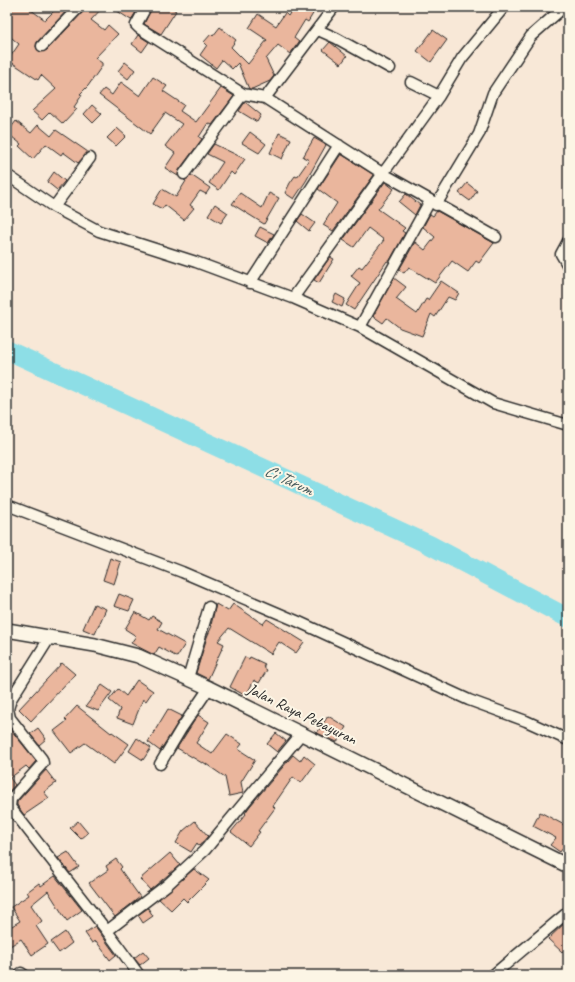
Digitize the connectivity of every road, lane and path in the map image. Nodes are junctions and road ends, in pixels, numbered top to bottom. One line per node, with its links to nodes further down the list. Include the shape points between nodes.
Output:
1 (79, 7): 7 (street)
2 (146, 7): 10 (street, via 136,25 139,28)
3 (334, 7): 6 (street)
4 (504, 7): 11 (street, via 462,58)
5 (564, 7): 18 (street, via 531,36 493,92 479,134)
6 (318, 30): 8 (street); 12 (street)
7 (42, 46)
8 (390, 68)
9 (412, 82): 11 (street)
10 (243, 94): 12 (street); 16 (street)
11 (439, 96): 15 (street)
12 (265, 98): 13 (street)
13 (339, 145): 15 (street); 23 (street)
14 (90, 158): 19 (street)
15 (382, 173): 18 (street); 24 (street)
16 (184, 174)
17 (7, 175): 19 (street)
18 (433, 203): 20 (street); 25 (street)
19 (54, 207): 23 (street, via 99,231 196,262)
20 (496, 237)
21 (568, 241): 22 (street, via 561,254)
22 (568, 266)
23 (250, 283): 24 (street)
24 (293, 298): 25 (street)
25 (360, 327): 26 (street, via 493,404)
26 (568, 425)
27 (7, 505): 34 (street, via 189,575 469,700)
28 (209, 607): 31 (street)
29 (7, 630): 30 (main road, Jalan Raya Pebayuran)
30 (50, 637): 31 (main road, Jalan Raya Pebayuran, via 138,656); 38 (street, via 11,699 8,709 10,718 43,763 11,799 10,807)
31 (188, 678): 32 (main road, Jalan Raya Pebayuran)
32 (210, 688): 33 (main road, Jalan Raya Pebayuran); 35 (street, via 180,729)
33 (302, 733): 36 (main road, Jalan Raya Pebayuran); 38 (street, via 217,838 167,885)
34 (568, 740)
35 (160, 764)
36 (568, 866)
37 (568, 912): 40 (street)
38 (107, 931): 39 (street)
39 (139, 975)
40 (493, 975)

